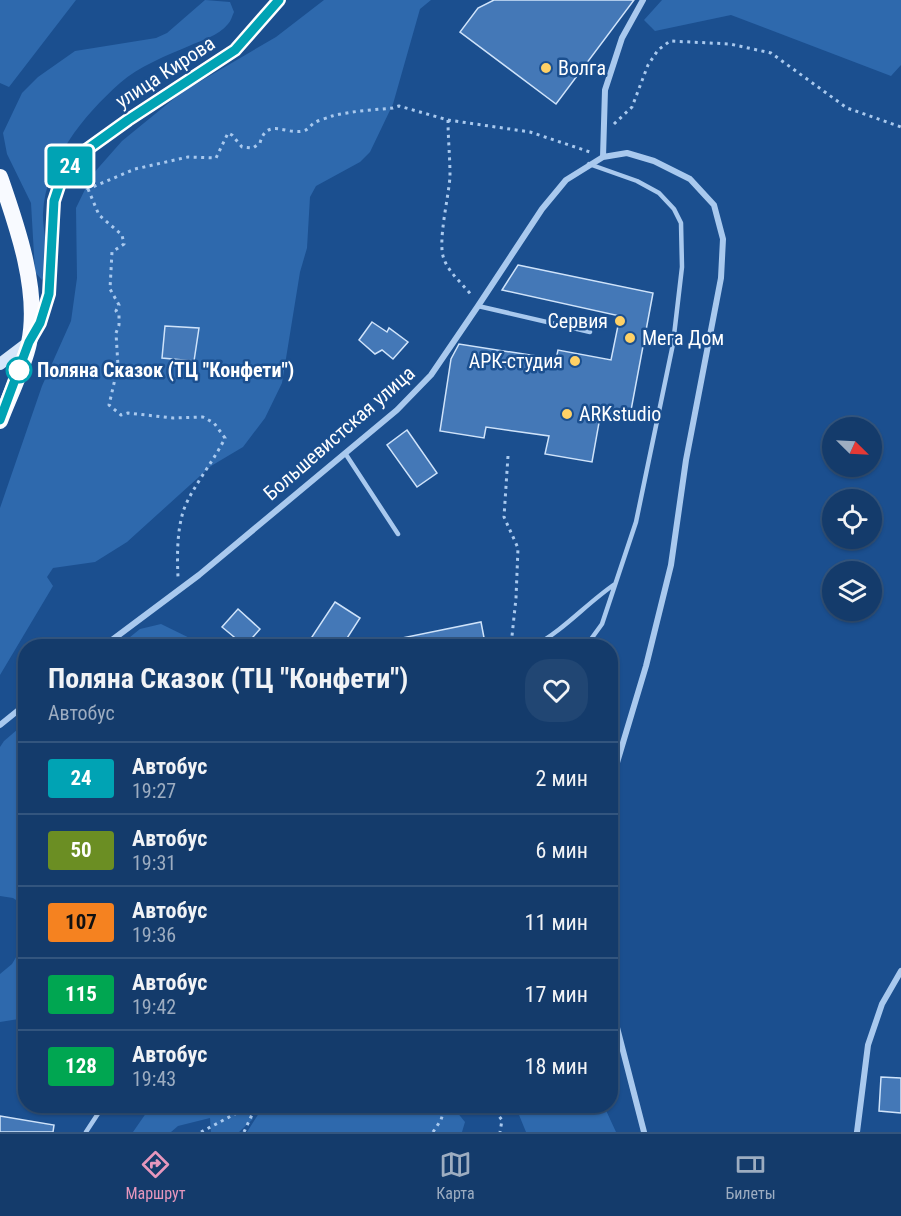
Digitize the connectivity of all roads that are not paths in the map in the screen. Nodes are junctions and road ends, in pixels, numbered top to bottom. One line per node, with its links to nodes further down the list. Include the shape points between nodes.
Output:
1 (280, 0): 9 (street, улица Кирова, via 235,50 82,153 63,174 54,201 49,294 40,323); 9 (street, улица Кирова, via 236,50 128,120 82,154 63,174 55,201 50,294 41,324)
2 (643, 0): 3 (street, via 622,38 605,90)
3 (603, 157): 4 (street, Большевистская улица); 21 (street, via 627,153 690,179 714,205 723,239 721,278 686,460 671,565)
4 (589, 164): 7 (street, Большевистская улица, via 566,180 542,209); 15 (lane, via 659,193 681,223 682,267 674,344 636,522)
5 (0, 177): 9 (highway, via 17,225 32,306)
6 (0, 202): 9 (highway, via 18,277)
7 (478, 306): 8 (lane); 13 (street, Большевистская улица, via 431,375 397,410)
8 (590, 332)
9 (24, 346): 10 (main road, улица Кирова); 11 (highway); 12 (highway)
10 (0, 364)
11 (0, 395)
12 (0, 420)
13 (345, 453): 14 (lane); 16 (street, Большевистская улица, via 178,591)
14 (398, 534)
15 (615, 584): 17 (lane); 18 (lane, via 603,624)
16 (113, 639)
17 (548, 639)
18 (591, 639)
19 (18, 710): 20 (street)
20 (0, 725)
21 (618, 759)
22 (901, 971): 27 (street, via 882,1004 868,1045)
23 (618, 1028): 26 (street)
24 (98, 1113): 25 (lane)
25 (86, 1132)
26 (644, 1132)
27 (857, 1132)

